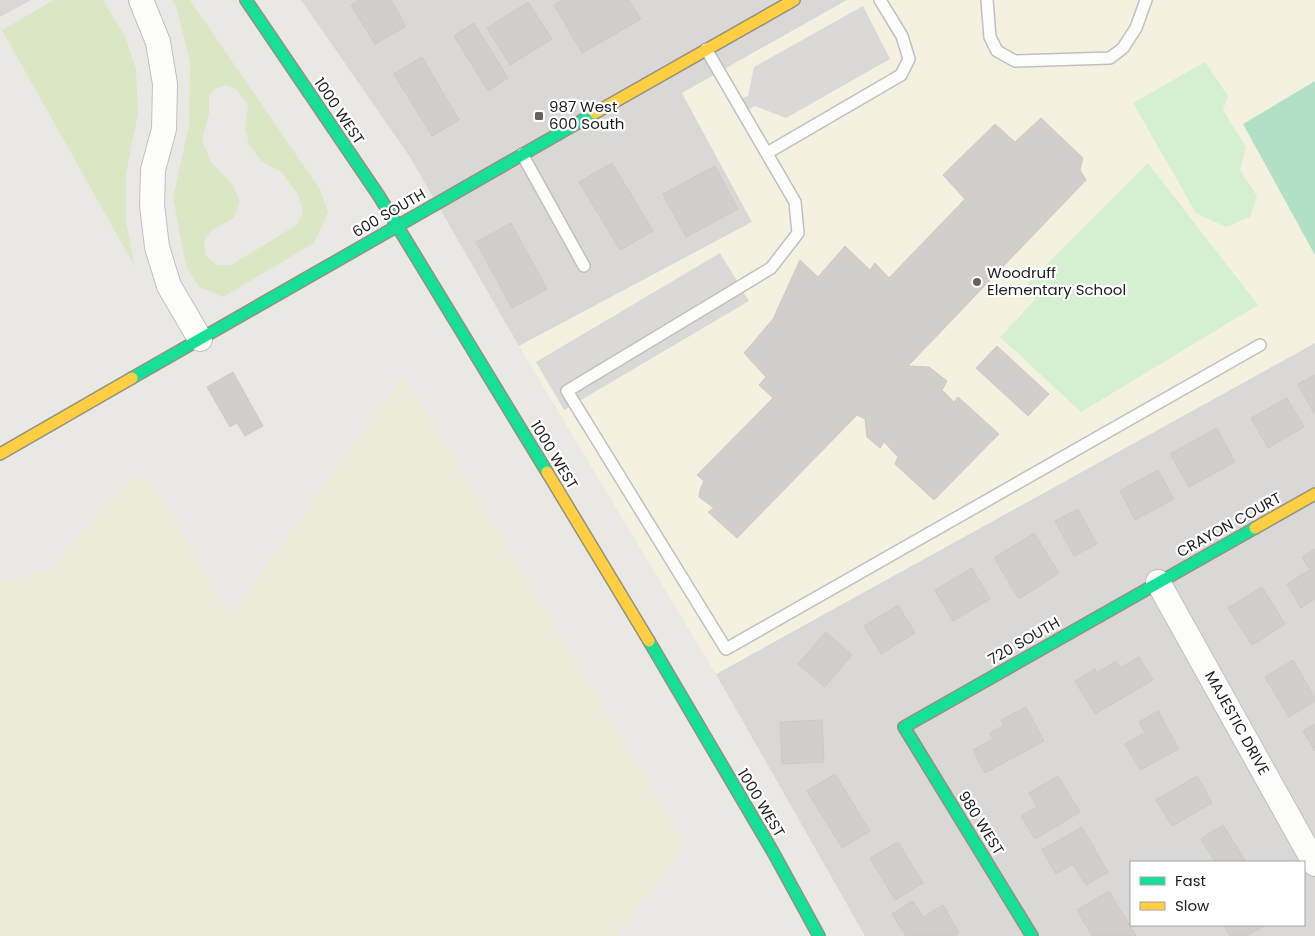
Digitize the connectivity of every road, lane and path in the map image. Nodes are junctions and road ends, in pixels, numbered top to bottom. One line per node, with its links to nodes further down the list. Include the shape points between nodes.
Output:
1 (141, 0): 12 (street, via 158,42 165,84 164,129 153,170 152,205 157,247 170,286)
2 (246, 0): 10 (main road, 1000 WEST)
3 (794, 0): 7 (main road, 600 SOUTH)
4 (880, 0): 8 (lane, via 902,36 909,60 901,75)
5 (987, 0): 6 (lane, via 990,37 998,51 1015,61 1110,58 1123,48 1136,28)
6 (1146, 0)
7 (706, 49): 8 (lane); 9 (main road, 600 SOUTH)
8 (767, 153): 13 (lane, via 795,202 798,233 772,268 567,391 726,649)
9 (522, 154): 10 (main road, 600 SOUTH); 11 (lane)
10 (397, 226): 12 (main road, 600 SOUTH); 19 (main road, 1000 WEST, via 595,551 768,843)
11 (584, 266)
12 (200, 339): 14 (main road, 600 SOUTH)
13 (1260, 345)
14 (0, 454)
15 (1315, 494): 16 (main road, CRAYON COURT)
16 (1158, 582): 17 (main road, 720 SOUTH); 18 (street, MAJESTIC DRIVE)
17 (904, 727): 20 (main road, 980 WEST)
18 (1315, 864)
19 (819, 936)
20 (1032, 936)

